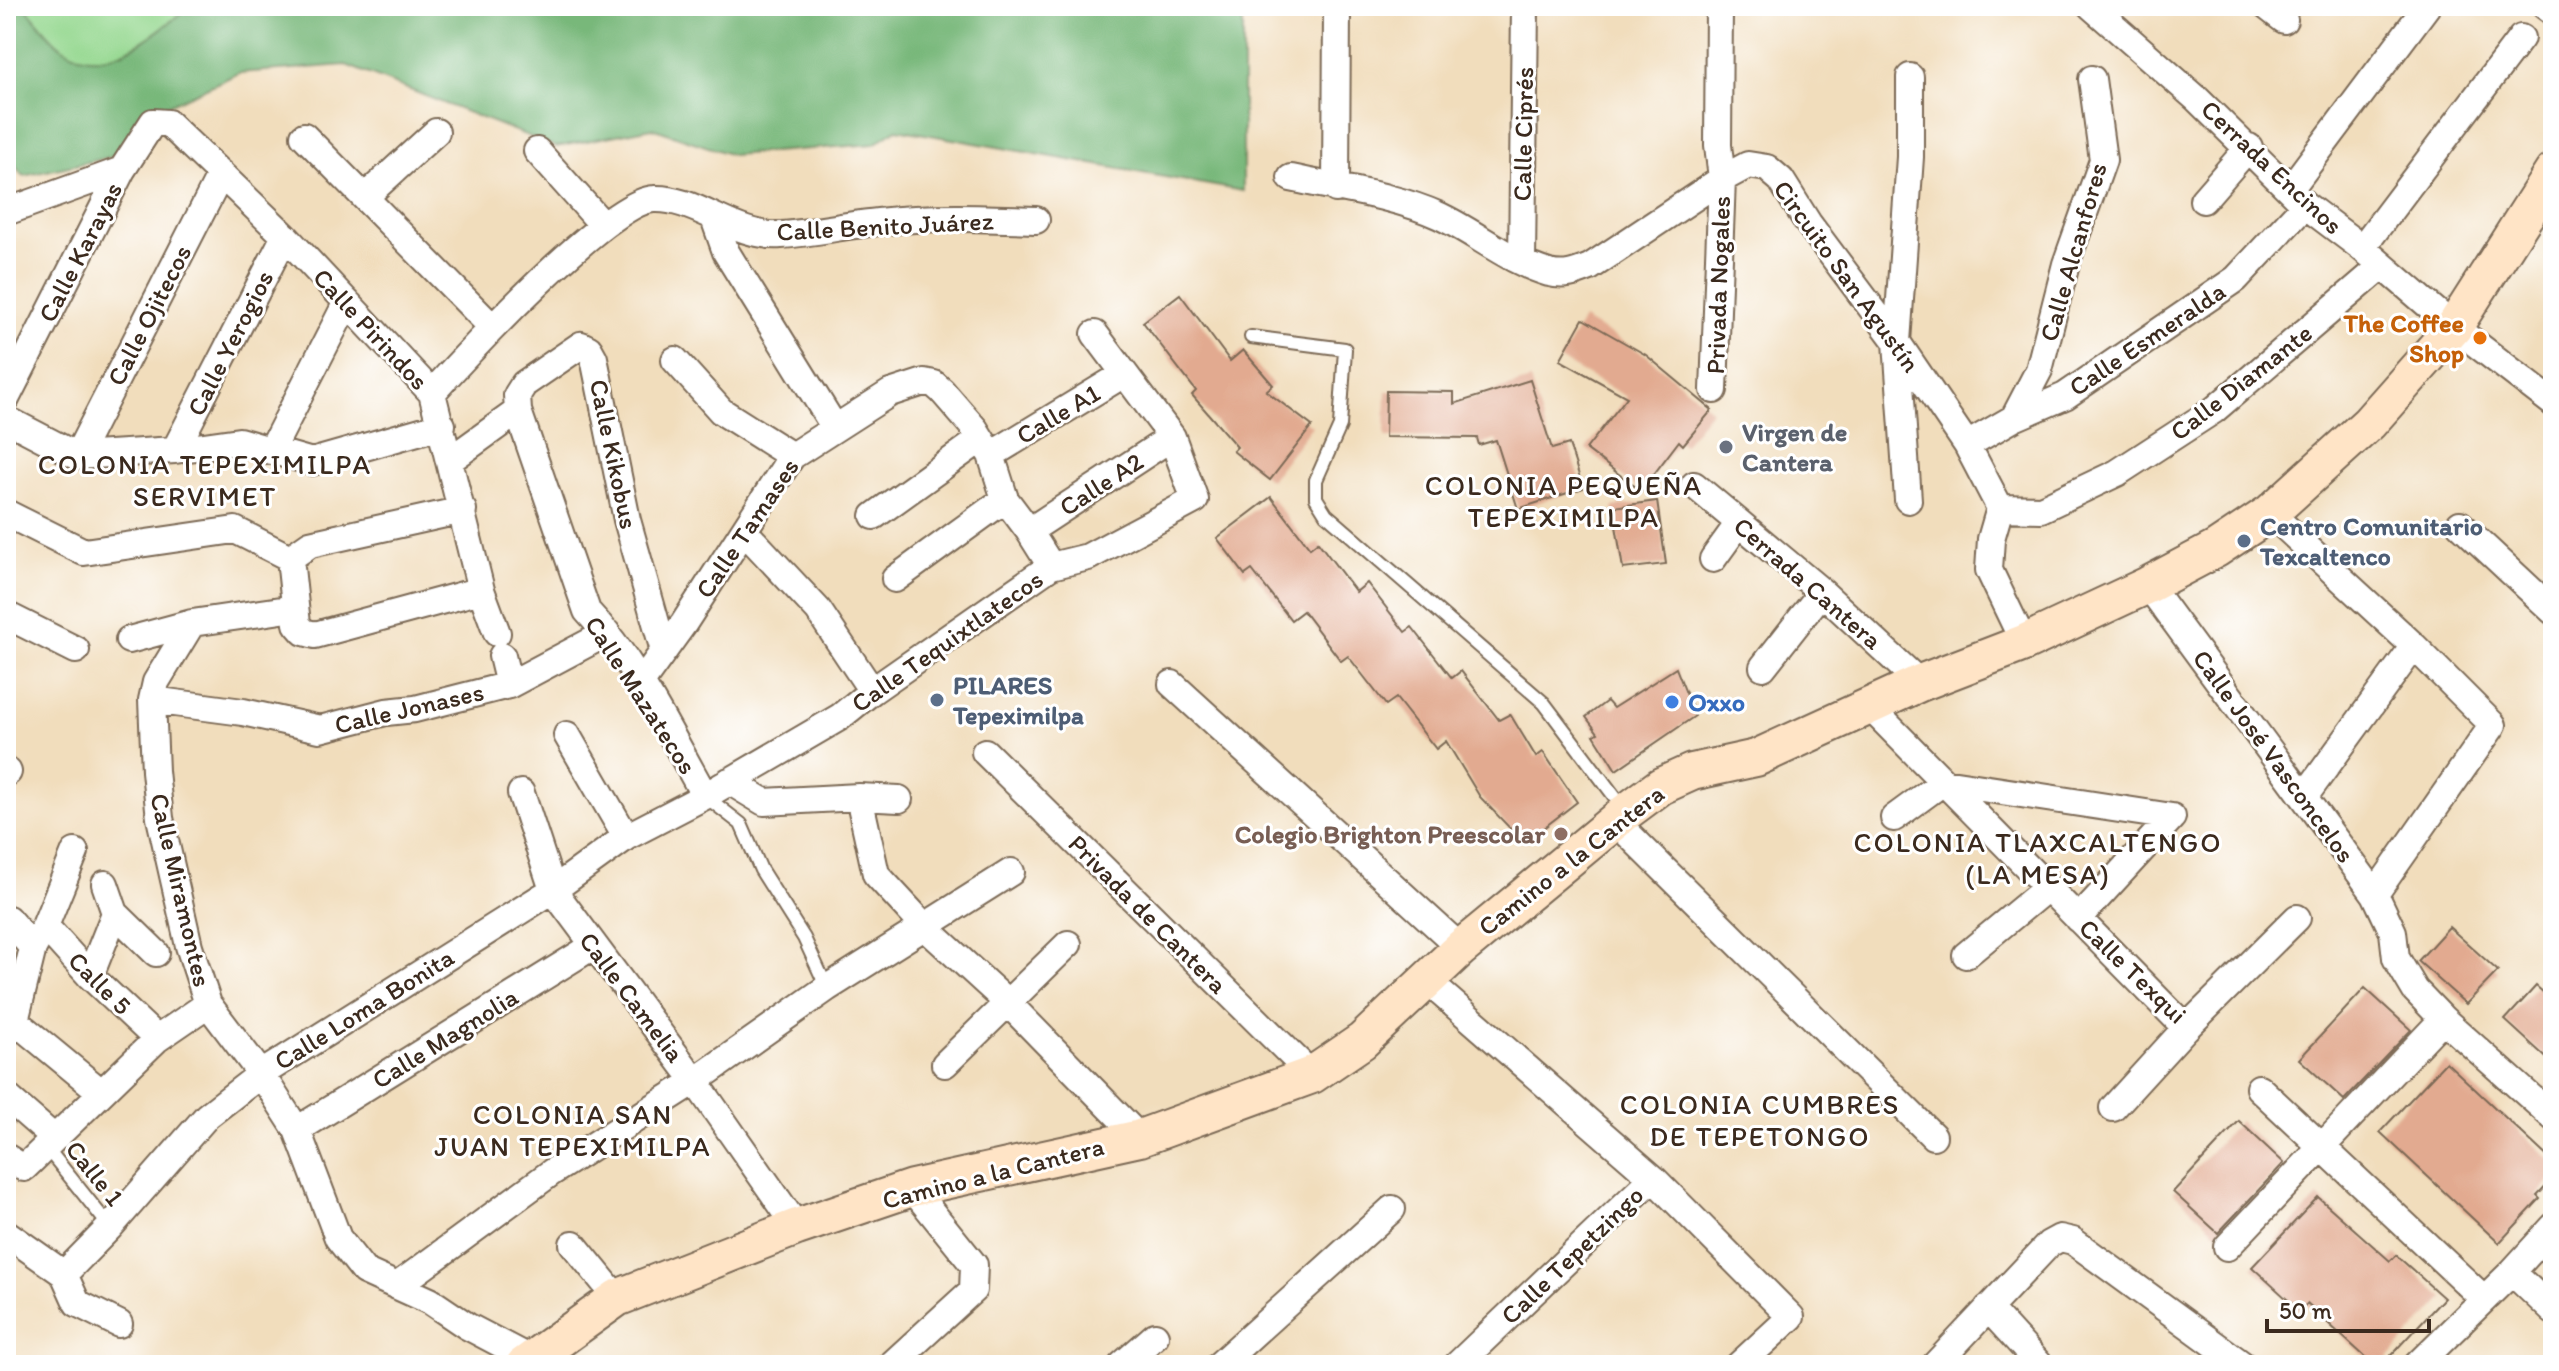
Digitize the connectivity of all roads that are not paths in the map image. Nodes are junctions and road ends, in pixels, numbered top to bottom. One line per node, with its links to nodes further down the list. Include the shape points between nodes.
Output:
1 (1337, 6): 21 (street)
2 (1525, 6): 31 (street, Calle Ciprés)
3 (1719, 6): 20 (street, Privada Nogales)
4 (2091, 6): 14 (street, Cerrada Encinos)
5 (2427, 6): 23 (street, Calle Esmeralda)
6 (2545, 6): 7 (street)
7 (2553, 12)
8 (2521, 38): 30 (street)
9 (1910, 77): 38 (street)
10 (2092, 79): 46 (street, Calle Alcanfores, via 2103,160 2066,264 2039,370)
11 (168, 123): 16 (street, Calle Karayas, via 153,122); 18 (street, Calle Pirindos)
12 (436, 132): 22 (street)
13 (304, 136): 22 (street)
14 (2249, 147): 23 (street, Cerrada Encinos); 24 (street)
15 (537, 151): 28 (street)
16 (122, 170): 25 (street); 43 (street, Calle Karayas)
17 (2553, 172): 35 (street, Camino a la Cantera)
18 (221, 174): 29 (street, Calle Pirindos); 55 (street, Calle Ojitecos)
19 (1291, 178): 21 (street, Circuito San Agustín)
20 (1722, 179): 31 (street, Circuito San Agustín, via 1569,276); 38 (street, Circuito San Agustín, via 1748,165 1767,168 1781,180); 41 (street, Privada Nogales)
21 (1336, 189): 31 (street, Circuito San Agustín, via 1438,215)
22 (365, 197): 34 (street)
23 (2298, 197): 30 (street, Cerrada Encinos); 46 (street, Calle Esmeralda, via 2236,279 2065,396)
24 (2203, 200)
25 (6, 212)
26 (714, 218): 27 (street, Calle Benito Juárez, via 745,231 779,235 879,221); 28 (street, Calle Benito Juárez, via 653,198); 49 (street, via 726,252)
27 (1036, 220)
28 (603, 225): 34 (street, Calle Benito Juárez)
29 (285, 236): 33 (street, Calle Pirindos); 53 (street, Calle Yerogios)
30 (2362, 248): 32 (street, Cerrada Encinos)
31 (1522, 261)
32 (2382, 266): 35 (street, Cerrada Encinos); 61 (street, Calle Diamante, via 2214,410 2117,473 2041,509)
33 (347, 302): 42 (street, Calle Pirindos); 54 (street)
34 (492, 327): 42 (street, Calle Benito Juárez)
35 (2454, 327): 44 (street, Cerrada Encinos); 64 (street, Camino a la Cantera, via 2369,423)
36 (1095, 334): 40 (street)
37 (1251, 337): 104 (lane, via 1345,349 1340,426 1316,480 1316,498 1326,514 1544,703 1603,781)
38 (1897, 342): 51 (street, Circuito San Agustín); 60 (street)
39 (675, 360): 56 (street, via 721,411)
40 (1124, 374): 50 (street); 52 (street, Calle A1)
41 (1714, 390)
42 (432, 393): 48 (street, Calle Pirindos)
43 (6, 399)
44 (2553, 403)
45 (518, 411): 57 (street, Calle Kikobus); 81 (street, Calle Mazatecos, via 587,611); 86 (street, Calle Kikobus, via 517,395 524,384 581,345 589,349 627,520)
46 (2014, 418): 51 (street, Calle Esmeralda)
47 (6, 419): 55 (street)
48 (442, 425): 54 (street, via 312,462); 57 (street, Calle Pirindos)
49 (835, 428): 52 (street, Calle Tamases, via 890,393 924,382 942,391); 56 (street, Calle Tamases)
50 (1172, 437): 68 (street, Calle A2); 72 (street, Calle Tequixtlatecos, via 1195,500 1088,557)
51 (1967, 445): 61 (street, Circuito San Agustín)
52 (986, 447): 59 (street); 65 (street, Calle A1)
53 (175, 450): 54 (street, via 239,441); 55 (street)
54 (271, 451)
55 (77, 456)
56 (792, 456): 69 (street, Calle Tamases)
57 (450, 460): 62 (street, Calle Pirindos)
58 (1694, 485): 66 (street, Cerrada Cantera)
59 (1005, 499): 68 (street); 73 (street)
60 (1908, 500)
61 (2000, 508): 83 (street, via 1989,570)
62 (463, 510): 70 (street, via 310,544); 75 (street, Calle Pirindos)
63 (6, 513): 70 (street, via 84,552 235,530)
64 (2270, 513): 74 (street, Camino a la Cantera); 84 (street)
65 (874, 516)
66 (1739, 523): 71 (street); 76 (street, Cerrada Cantera)
67 (2460, 524): 78 (street)
68 (1029, 531): 72 (street)
69 (745, 532): 86 (street, Calle Tamases); 92 (street, via 818,610)
70 (290, 558): 77 (street)
71 (1713, 559)
72 (1051, 566): 92 (street, Calle Tequixtlatecos)
73 (895, 579)
74 (2148, 585): 83 (street, Camino a la Cantera); 102 (street, Calle José Vasconcelos)
75 (481, 590): 77 (street, via 315,635 297,624); 91 (street, Calle Pirindos)
76 (1822, 592): 87 (street); 88 (street, Cerrada Cantera)
77 (295, 608): 80 (street)
78 (2553, 611)
79 (6, 615): 85 (street)
80 (192, 623): 82 (street); 93 (street, Calle Miramontes, via 156,682)
81 (607, 633): 89 (street, Calle Mazatecos); 91 (street, Calle Jonases)
82 (129, 640)
83 (2024, 643): 88 (street, Camino a la Cantera)
84 (2414, 646): 102 (street); 112 (street, via 2493,725)
85 (76, 650)
86 (664, 651): 89 (street, Calle Tamases)
87 (1763, 667)
88 (1920, 683): 94 (street, Camino a la Cantera)
89 (640, 684): 100 (street, Calle Mazatecos)
90 (1172, 684): 121 (street)
91 (509, 685): 93 (street, Calle Jonases, via 320,729)
92 (872, 691): 97 (street, Calle Tequixtlatecos, via 840,717)
93 (152, 700): 128 (street, Calle Miramontes, via 160,818)
94 (1870, 707): 98 (street, Calle Texqui); 104 (street, Camino a la Cantera, via 1756,758 1692,772 1661,786)
95 (567, 735): 106 (street)
96 (985, 752): 135 (street, Privada de Cantera)
97 (729, 781): 100 (street, Calle Tequixtlatecos); 101 (street, via 764,802)
98 (1943, 782): 105 (street); 110 (street, Calle Texqui); 116 (street, via 2172,817)
99 (521, 793): 111 (street, Calle Camelia)
100 (705, 796): 106 (street, Calle Loma Bonita); 126 (lane, via 741,824)
101 (859, 797): 103 (street); 117 (street, via 876,874)
102 (2304, 797): 112 (street, Calle José Vasconcelos)
103 (899, 799)
104 (1620, 817): 121 (street, Camino a la Cantera); 143 (street)
105 (1894, 818)
106 (626, 837): 111 (street, Calle Loma Bonita)
107 (75, 852): 118 (street)
108 (1011, 872): 117 (street)
109 (105, 884): 113 (street)
110 (2047, 888): 116 (street, Calle Texqui); 123 (street)
111 (553, 890): 120 (street, Calle Camelia); 134 (street, Calle Loma Bonita)
112 (2375, 894): 129 (street, Calle José Vasconcelos, via 2393,932 2396,958 2415,990)
113 (115, 913): 122 (street); 124 (street)
114 (2297, 918): 131 (street, Calle Texqui)
115 (8, 919): 118 (street, Calle 5)
116 (2078, 919): 131 (street, Calle Texqui)
117 (925, 927): 126 (street); 127 (street)
118 (39, 937): 124 (street, Calle 5); 130 (street)
119 (1068, 944): 127 (street)
120 (593, 946): 136 (street, Calle Camelia); 142 (street, Calle Magnolia)
121 (1461, 948): 125 (street, Camino a la Cantera)
122 (156, 953)
123 (1966, 955)
124 (90, 976): 132 (street, Calle 5)
125 (1426, 980): 135 (street, Camino a la Cantera, via 1362,1041); 148 (street)
126 (827, 988): 136 (street)
127 (1008, 1003): 133 (street); 144 (street)
128 (208, 1004): 132 (street); 134 (street, Calle Miramontes)
129 (2443, 1019): 141 (street, Calle José Vasconcelos); 146 (street)
130 (11, 1028): 138 (street)
131 (2186, 1028): 140 (street)
132 (157, 1039): 138 (street)
133 (945, 1064)
134 (261, 1074): 142 (street, Calle Miramontes); 151 (street, Calle Loma Bonita, via 207,1116)
135 (1312, 1075): 144 (street, Camino a la Cantera)
136 (695, 1081): 152 (street, Calle Camelia); 159 (street, via 552,1172)
137 (2259, 1088): 146 (street)
138 (101, 1092): 145 (street)
139 (6, 1096): 145 (street)
140 (2113, 1108)
141 (2553, 1117)
142 (297, 1130): 159 (street, Calle Miramontes, via 338,1238 364,1271)
143 (1933, 1136)
144 (1140, 1138): 149 (street, Camino a la Cantera)
145 (50, 1143): 147 (street); 151 (lane, Calle 1)
146 (2324, 1146): 156 (street); 161 (street)
147 (15, 1163)
148 (1653, 1178): 170 (street, Calle Tepetzingo); 171 (street, via 1791,1317)
149 (912, 1188): 152 (street, Camino a la Cantera); 167 (street, via 974,1265 973,1290)
150 (1392, 1209): 169 (street)
151 (110, 1227): 158 (street, Calle Loma Bonita)
152 (797, 1227): 160 (street, Camino a la Cantera)
153 (2553, 1227): 157 (street)
154 (6, 1233): 158 (street)
155 (573, 1244): 160 (street)
156 (2227, 1247)
157 (2512, 1272): 161 (street); 163 (street)
158 (64, 1274): 164 (street, via 77,1303)
159 (397, 1286): 166 (street, Calle Miramontes)
160 (617, 1298): 166 (street, Camino a la Cantera)
161 (2484, 1299): 175 (street)
162 (1988, 1308): 172 (street); 173 (street); 174 (street, via 2060,1238 2073,1241)
163 (2553, 1311)
164 (119, 1324)
165 (1155, 1336): 168 (street)
166 (527, 1362)
167 (891, 1365)
168 (1122, 1365)
169 (1219, 1365)
170 (1457, 1365)
171 (1739, 1365)
172 (1935, 1365)
173 (2040, 1365)
174 (2243, 1365)
175 (2417, 1365)

